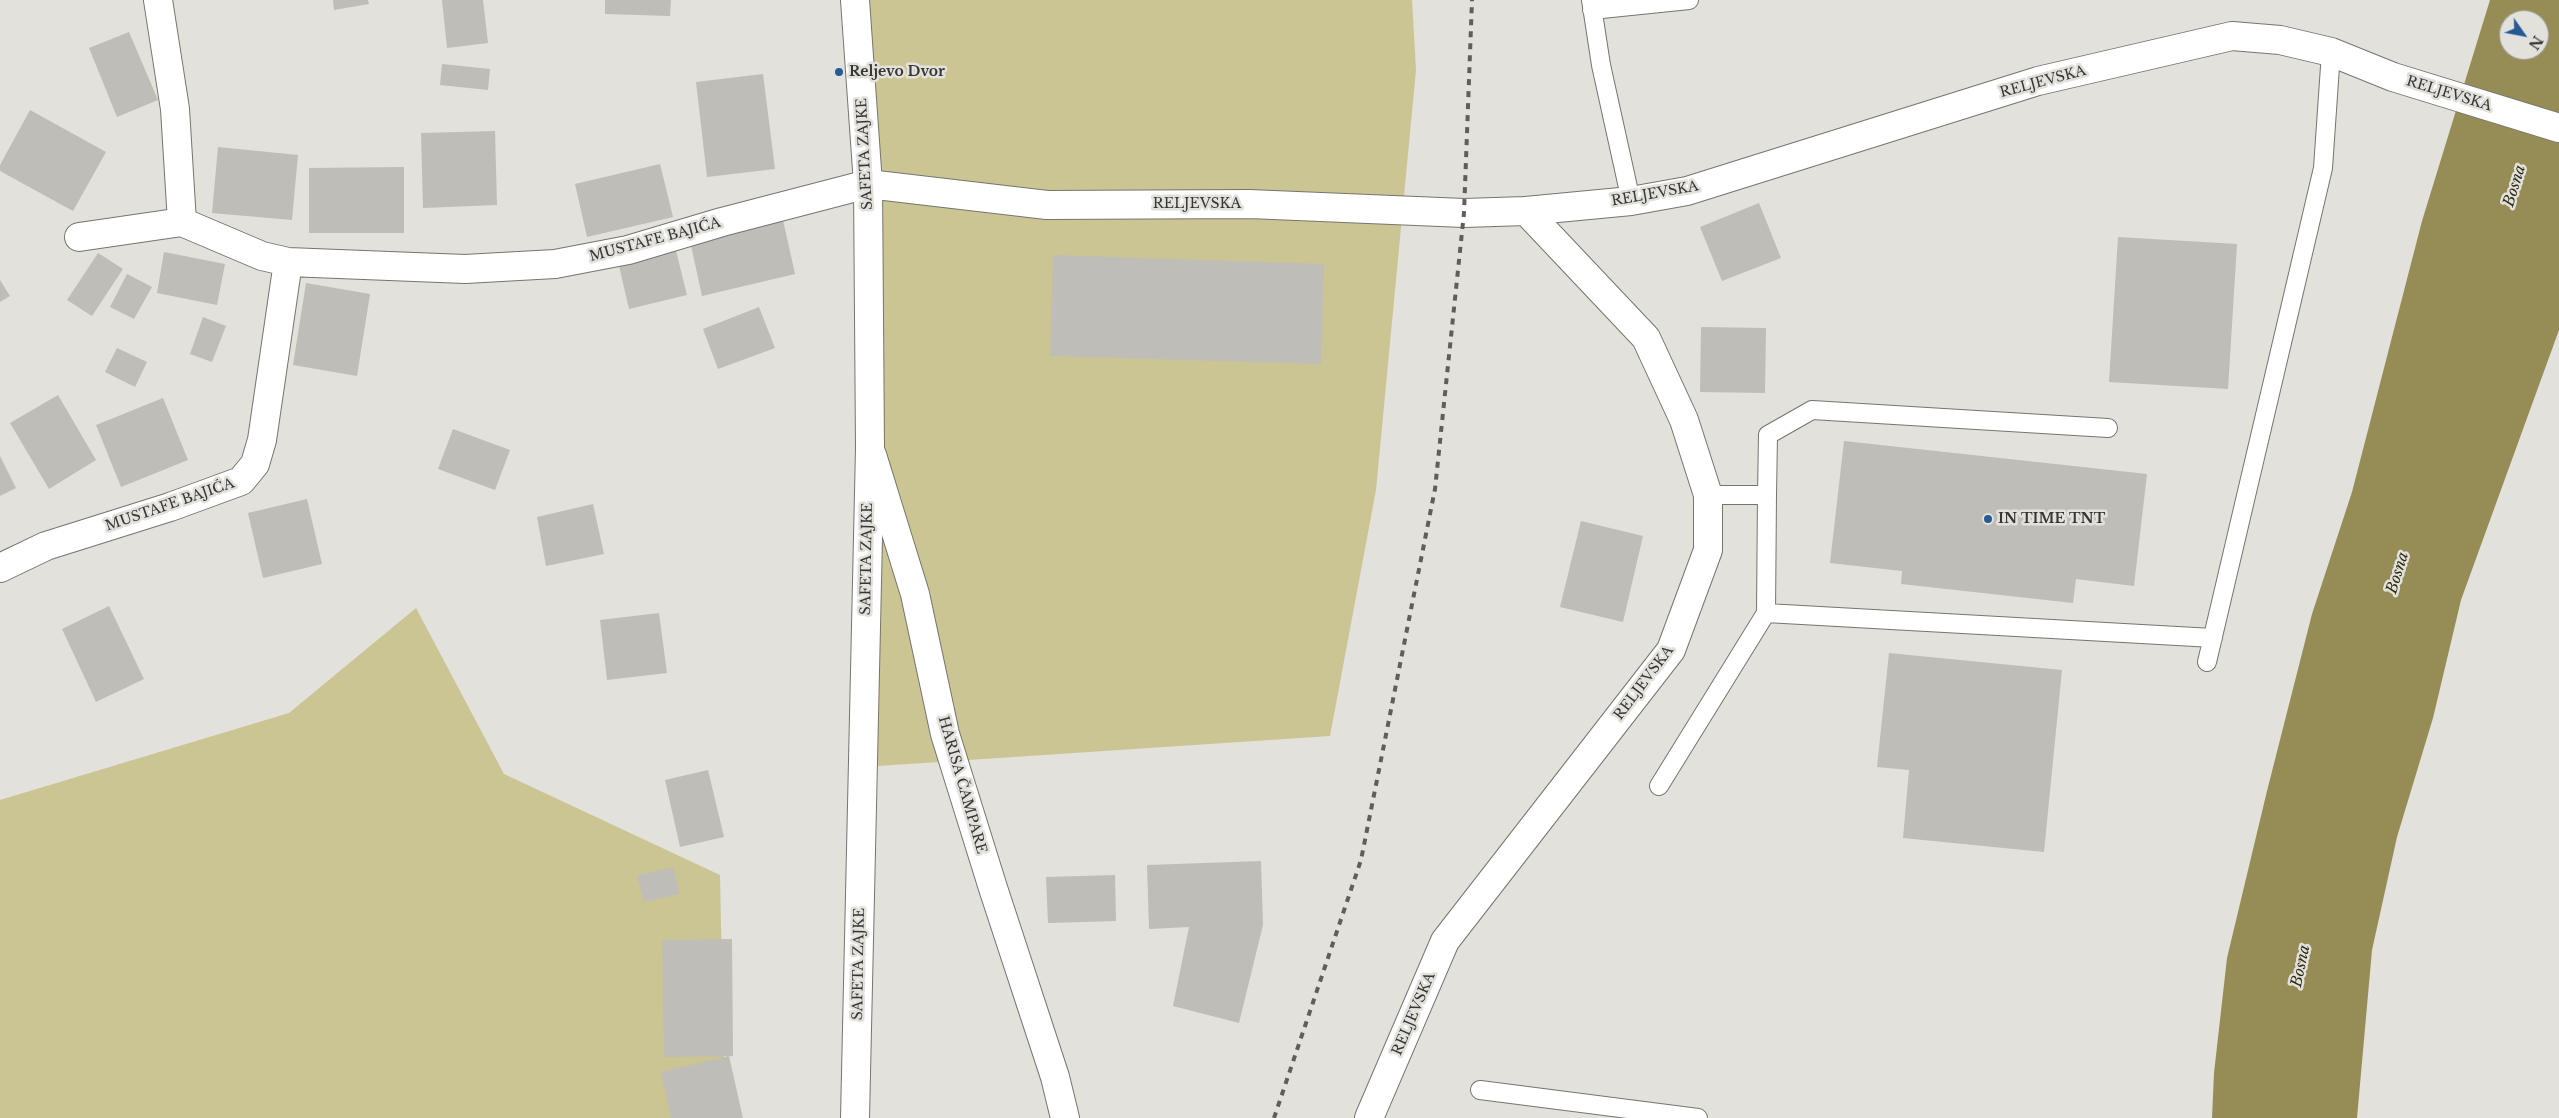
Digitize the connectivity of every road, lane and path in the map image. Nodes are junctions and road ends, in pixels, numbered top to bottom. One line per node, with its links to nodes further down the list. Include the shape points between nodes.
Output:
1 (158, 0): 10 (street, via 175,109)
2 (855, 0): 7 (street, SAFETA ZAJKE)
3 (1689, 0): 4 (lane)
4 (1592, 5): 8 (lane)
5 (2331, 52): 6 (street, RELJEVSKA, via 2393,77); 8 (street, RELJEVSKA, via 2280,40 2232,36 2038,81 1687,191); 19 (lane, via 2323,168)
6 (2559, 128)
7 (868, 184): 9 (street, RELJEVSKA, via 1047,205 1249,204 1464,213); 12 (street, MUSTAFE BAJIĆA, via 628,250 556,264 465,268); 14 (street, SAFETA ZAJKE)
8 (1631, 201): 9 (street, RELJEVSKA)
9 (1526, 211): 15 (street, RELJEVSKA, via 1646,338 1684,420)
10 (182, 222): 11 (street); 12 (street, MUSTAFE BAJIĆA, via 262,256)
11 (79, 237)
12 (288, 262): 17 (street, MUSTAFE BAJIĆA, via 262,440 255,464 241,481 46,546)
13 (2108, 428): 16 (lane, via 1812,410 1768,435)
14 (870, 448): 23 (street, SAFETA ZAJKE); 24 (street, HARISA ČAMPARE, via 916,594 945,734 1055,1076)
15 (1708, 494): 16 (lane); 25 (street, RELJEVSKA, via 1708,550 1671,650 1445,941)
16 (1767, 495): 18 (lane)
17 (0, 568)
18 (1766, 613): 19 (lane); 21 (lane)
19 (2212, 638): 20 (lane)
20 (2207, 662)
21 (1659, 786)
22 (1480, 1090): 26 (lane)
23 (855, 1118)
24 (1065, 1118)
25 (1369, 1118)
26 (1698, 1118)

